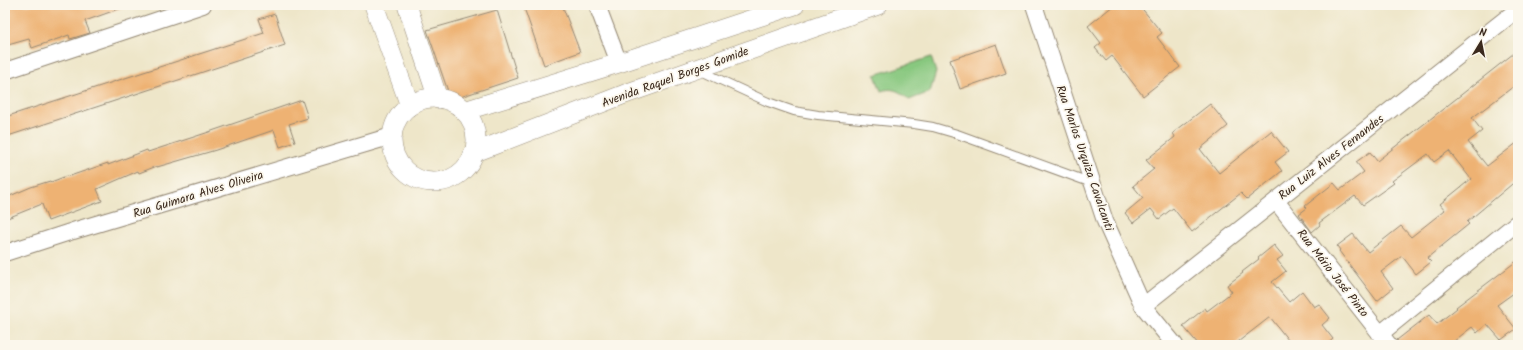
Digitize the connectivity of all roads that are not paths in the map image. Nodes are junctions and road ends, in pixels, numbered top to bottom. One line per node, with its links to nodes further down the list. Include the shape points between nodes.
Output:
1 (203, 5): 8 (street)
2 (374, 5): 14 (street)
3 (407, 5): 13 (street)
4 (598, 5): 10 (street)
5 (795, 5): 10 (street)
6 (878, 5): 11 (street, Avenida Raquel Borges Gomide)
7 (1034, 5): 18 (street, Rua Marlos Urquiza Cavalcanti)
8 (187, 7): 12 (street)
9 (1518, 9): 19 (street, Rua Luiz Alves Fernandes)
10 (619, 63): 15 (street)
11 (696, 69): 17 (street, Avenida Raquel Borges Gomide); 18 (lane, via 794,111 933,127)
12 (5, 71)
13 (438, 99): 14 (street, via 424,100); 15 (street, via 452,103)
14 (410, 106): 16 (street, via 401,114)
15 (464, 111): 17 (street, via 475,131)
16 (392, 136): 17 (street, via 393,148 400,165 414,177 425,181 437,182 460,173); 21 (street, Rua Guimara Alves Oliveira)
17 (474, 153)
18 (1092, 183): 22 (street, Rua Marlos Urquiza Cavalcanti, via 1105,221)
19 (1276, 201): 22 (street, Rua Luiz Alves Fernandes); 23 (street, Rua Mário José Pinto)
20 (1518, 222): 23 (street)
21 (5, 253)
22 (1143, 306): 24 (street, Rua Marlos Urquiza Cavalcanti)
23 (1385, 339)
24 (1175, 345)

